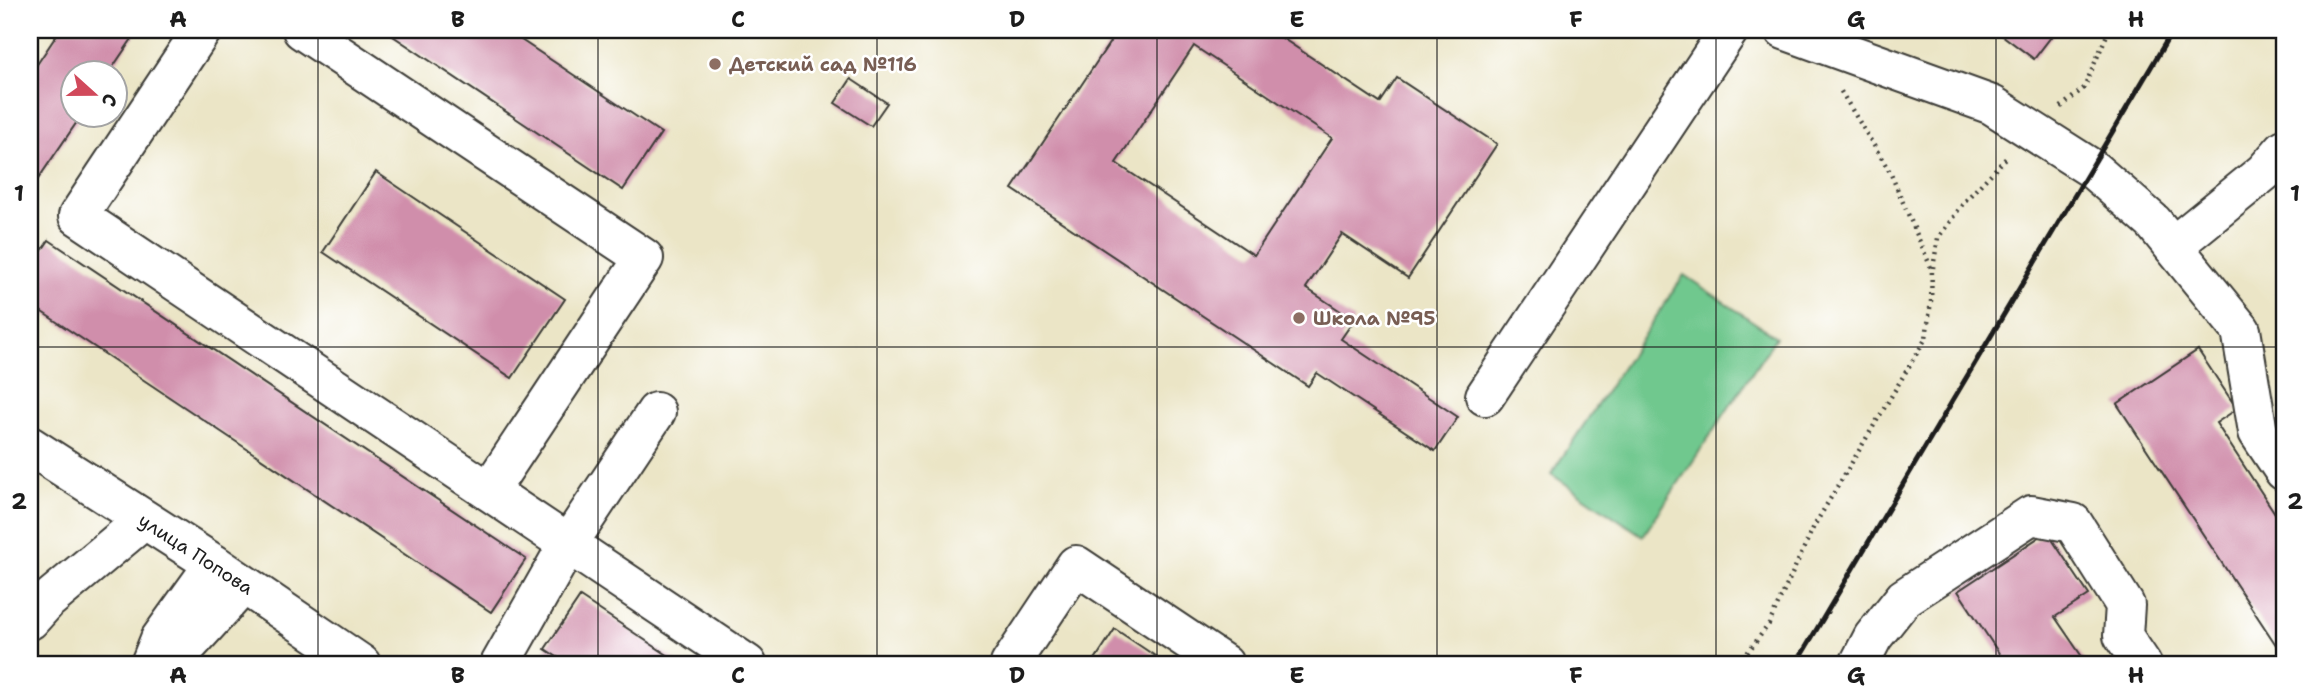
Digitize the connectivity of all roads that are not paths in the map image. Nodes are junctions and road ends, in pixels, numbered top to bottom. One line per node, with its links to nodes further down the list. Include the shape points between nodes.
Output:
1 (202, 30): 11 (street, via 78,216)
2 (302, 30): 11 (street, via 644,258)
3 (1729, 30): 7 (street)
4 (1784, 30): 6 (street, via 1992,105 2091,168 2153,222)
5 (2284, 149): 6 (street, via 2264,172)
6 (2172, 246): 10 (street, via 2241,330 2258,432)
7 (1485, 396)
8 (656, 412): 13 (street)
9 (30, 446): 12 (street, улица Попова)
10 (2284, 471)
11 (489, 491): 13 (street)
12 (144, 520): 14 (street, улица Попова); 15 (street)
13 (568, 544): 19 (street); 20 (street)
14 (229, 575): 16 (street, via 160,639); 17 (street); 18 (street, улица Попова)
15 (30, 620)
16 (150, 664)
17 (176, 664)
18 (361, 664)
19 (499, 664)
20 (747, 664)
21 (1010, 664): 22 (street, via 1076,565)
22 (1224, 664)
23 (1859, 664): 24 (street, via 1873,637 1904,598 2031,516 2073,523 2125,605 2123,636)
24 (2142, 664)

